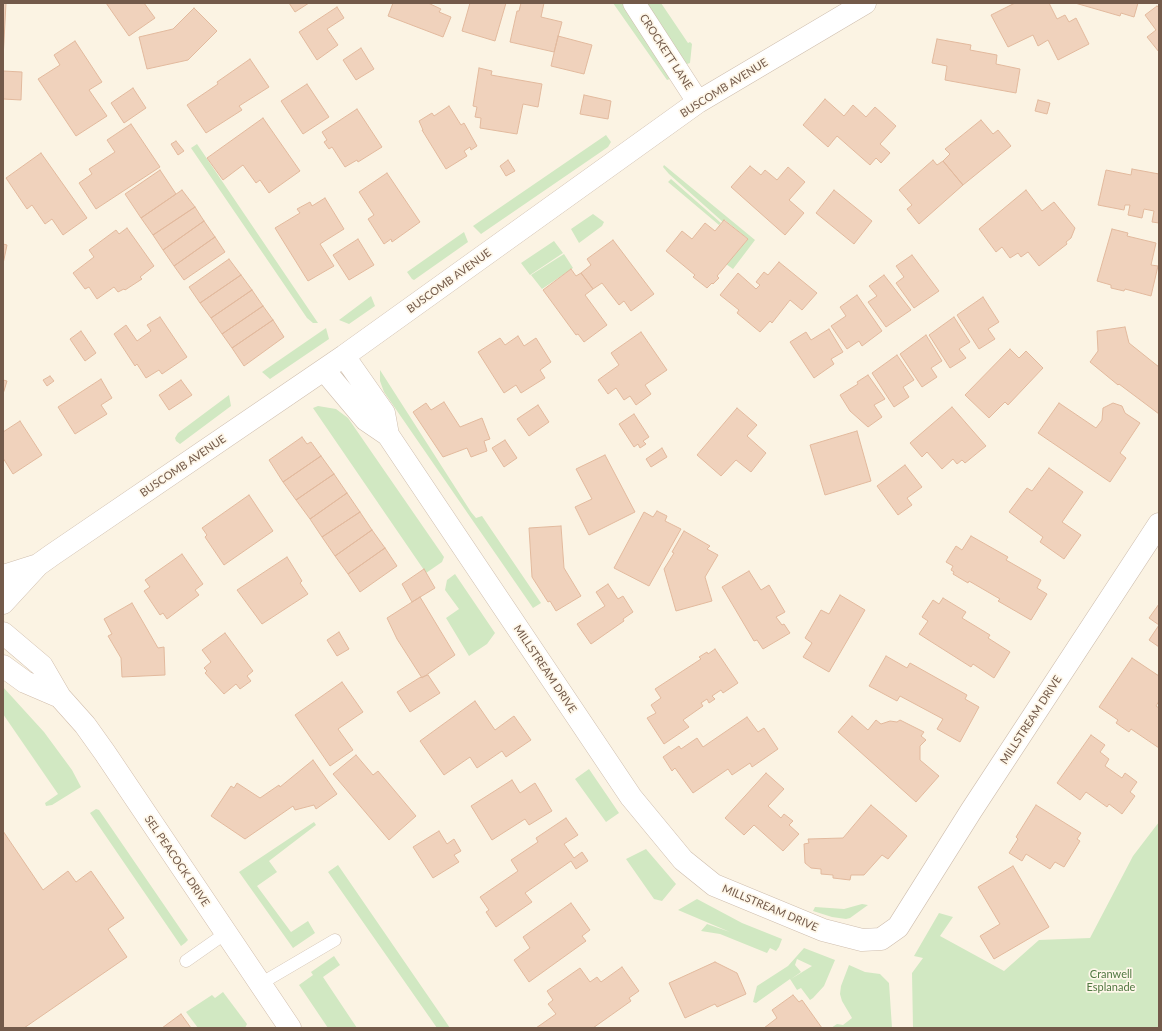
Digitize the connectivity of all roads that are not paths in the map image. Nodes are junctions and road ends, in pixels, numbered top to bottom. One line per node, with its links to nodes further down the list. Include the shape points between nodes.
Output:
1 (634, 3): 3 (street, CROCKETT LANE)
2 (865, 3): 3 (street, BUSCOMB AVENUE)
3 (698, 102): 4 (street, BUSCOMB AVENUE)
4 (344, 356): 5 (street, BUSCOMB AVENUE); 6 (street, MILLSTREAM DRIVE, via 384,413)
5 (324, 370): 6 (street, MILLSTREAM DRIVE, via 366,420); 8 (street, BUSCOMB AVENUE)
6 (388, 435): 7 (street, MILLSTREAM DRIVE, via 631,797 683,860 714,885 823,930 862,940 881,939 894,931 903,920 971,811)
7 (1159, 524)
8 (38, 565): 9 (street, BUSCOMB AVENUE); 10 (street, BUSCOMB AVENUE)
9 (3, 576)
10 (3, 603)
11 (3, 634): 13 (street, SEL PEACOCK DRIVE, via 42,666)
12 (3, 666): 13 (street, SEL PEACOCK DRIVE, via 25,682)
13 (60, 697): 14 (street, SEL PEACOCK DRIVE, via 105,753)
14 (226, 933): 16 (lane); 17 (street, SEL PEACOCK DRIVE)
15 (335, 940): 17 (lane)
16 (186, 961)
17 (260, 984): 18 (street, SEL PEACOCK DRIVE)
18 (290, 1028)

